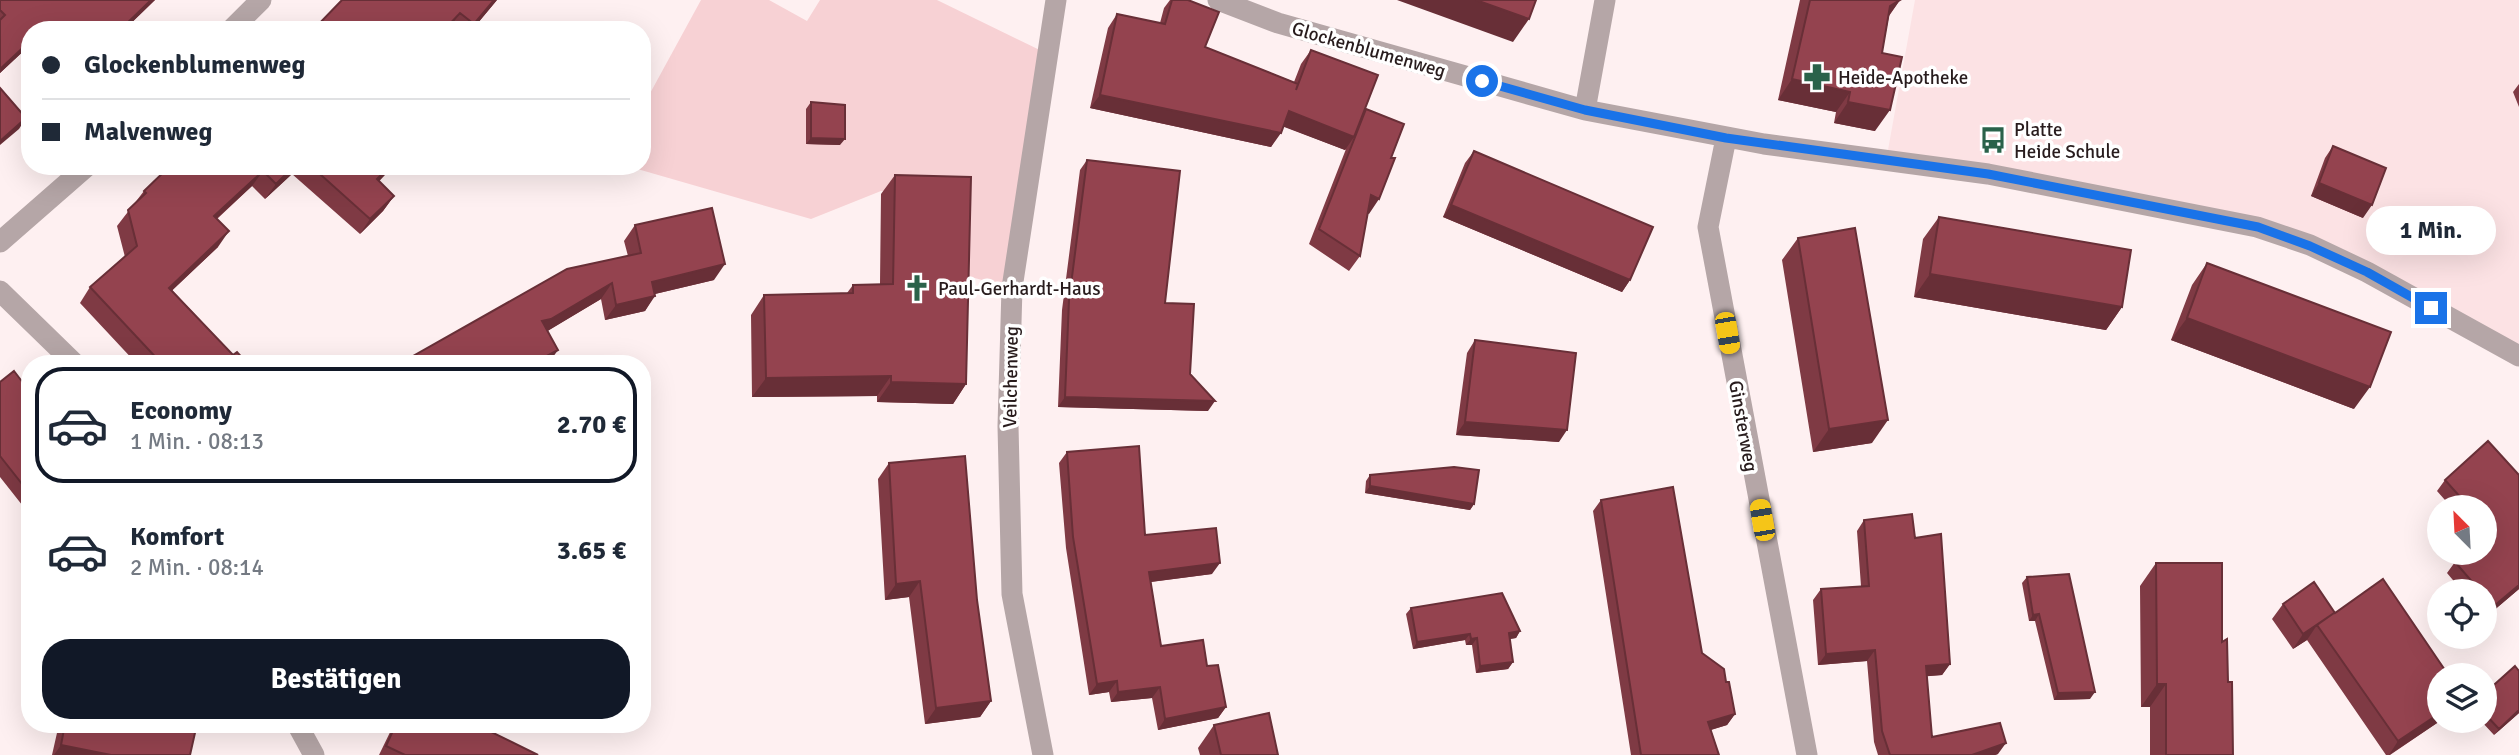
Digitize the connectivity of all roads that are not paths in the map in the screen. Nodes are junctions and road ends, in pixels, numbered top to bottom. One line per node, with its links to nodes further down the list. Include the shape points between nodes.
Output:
1 (261, 0): 5 (street)
2 (1056, 0): 15 (street, Veilchenweg, via 1012,288 1008,426 1012,594)
3 (1218, 0): 6 (street, Glockenblumenweg, via 1278,23)
4 (1605, 0): 6 (street)
5 (240, 21)
6 (1585, 110): 7 (street, Glockenblumenweg)
7 (1726, 138): 12 (street, Glockenblumenweg, via 1988,174 2258,227 2367,272); 16 (street, Ginsterweg, via 1708,227)
8 (77, 175): 9 (street)
9 (0, 242)
10 (0, 290): 11 (street)
11 (66, 355)
12 (2519, 356)
13 (302, 733): 14 (street)
14 (314, 755)
15 (1044, 755)
16 (1807, 755)

